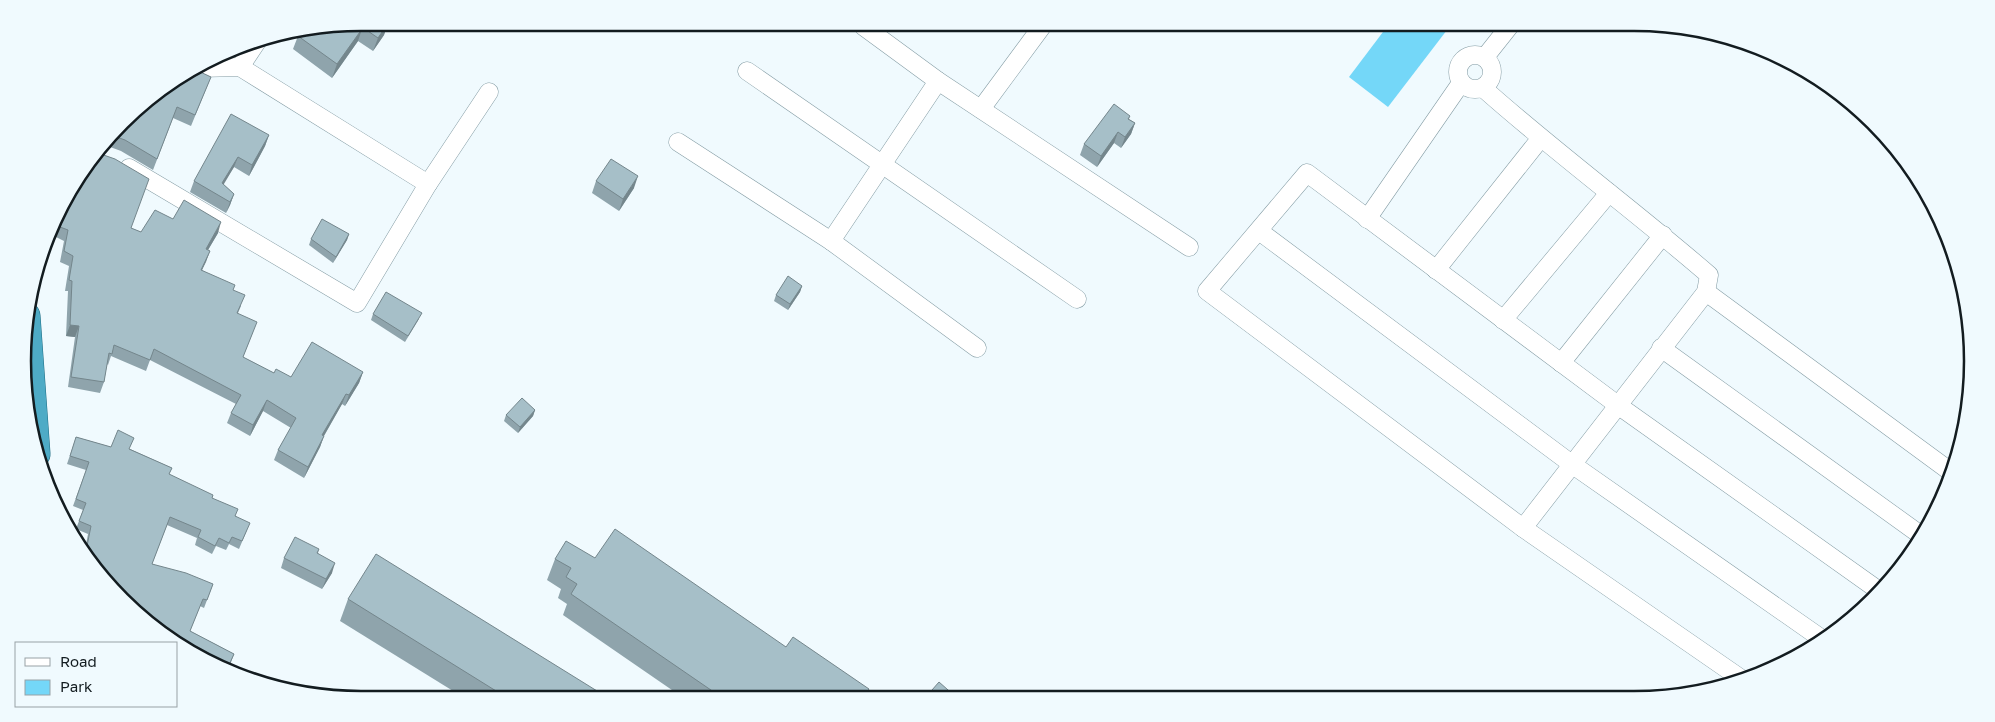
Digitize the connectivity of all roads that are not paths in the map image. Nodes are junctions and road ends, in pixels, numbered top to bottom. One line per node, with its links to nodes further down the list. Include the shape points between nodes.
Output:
1 (870, 31): 9 (street)
2 (1039, 31): 13 (street)
3 (1506, 31): 5 (street)
4 (251, 50): 7 (street)
5 (1486, 57): 10 (street, via 1473,54 1462,59 1458,70); 11 (street, via 1493,67 1492,79)
6 (209, 68): 7 (street)
7 (240, 68): 18 (street)
8 (747, 71): 17 (street)
9 (938, 81): 13 (street); 17 (street)
10 (1461, 83): 11 (street, via 1471,89); 20 (street)
11 (1483, 88): 14 (street)
12 (489, 92): 18 (street)
13 (981, 109): 24 (street)
14 (1540, 139): 19 (street); 25 (street)
15 (678, 142): 23 (street)
16 (116, 160): 18 (street, via 357,303)
17 (882, 165): 23 (street); 27 (street)
18 (428, 184)
19 (1609, 193): 22 (street); 28 (street)
20 (1367, 219): 21 (street, via 1307,173); 25 (street)
21 (1259, 231): 33 (street); 35 (street, via 1207,291)
22 (1662, 235): 26 (street, via 1709,275); 31 (street)
23 (831, 241): 29 (street)
24 (1189, 247)
25 (1436, 270): 28 (street)
26 (1706, 292): 30 (street); 34 (street)
27 (1077, 299)
28 (1503, 320): 31 (street)
29 (977, 348)
30 (1661, 348): 32 (street); 36 (street)
31 (1561, 363): 32 (street)
32 (1619, 406): 33 (street); 37 (street)
33 (1572, 466): 35 (street); 38 (street)
34 (1946, 468)
35 (1523, 528): 39 (street)
36 (1916, 532)
37 (1874, 587)
38 (1817, 635)
39 (1735, 675)

